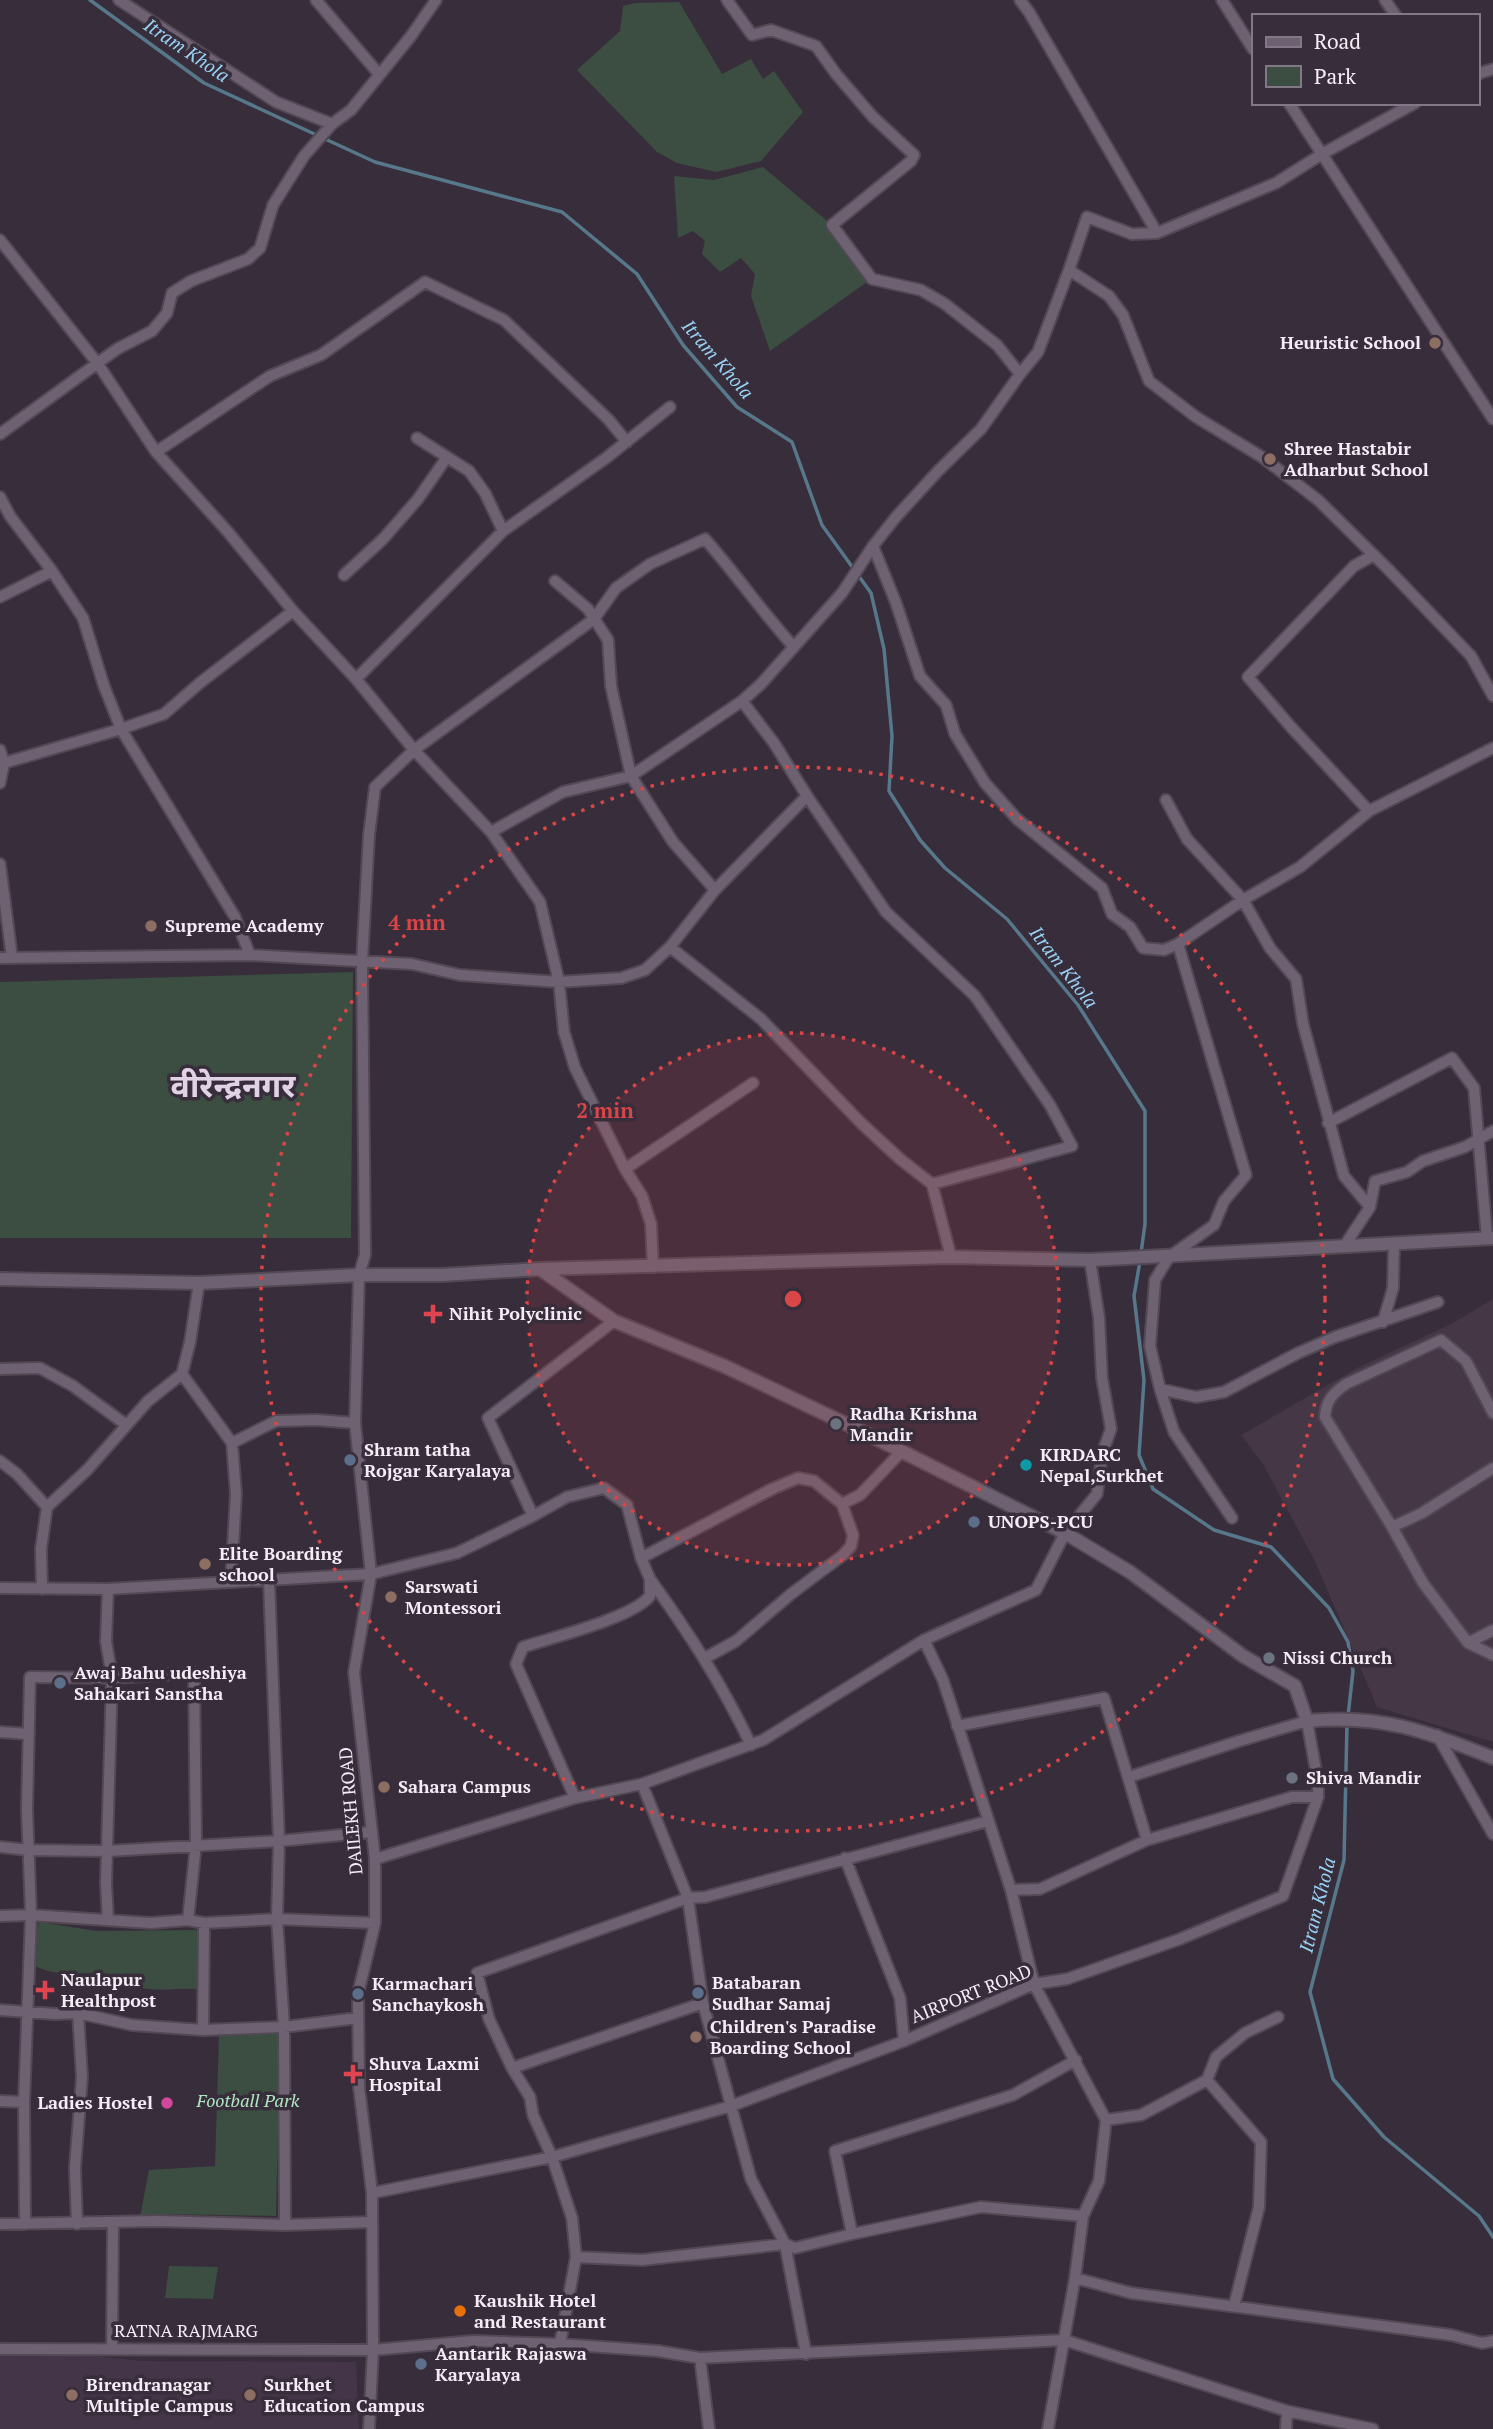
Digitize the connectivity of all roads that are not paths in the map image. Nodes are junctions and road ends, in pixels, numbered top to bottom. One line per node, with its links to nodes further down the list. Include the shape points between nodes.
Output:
1 (119, 0): 11 (street, via 276,102)
2 (316, 0): 8 (street)
3 (436, 0): 8 (street)
4 (727, 0): 17 (street, via 752,35 771,30 816,46 873,117 914,155 832,225 864,272 877,282 921,290 944,304 997,345)
5 (1020, 0): 13 (street)
6 (1222, 0): 7 (street)
7 (1252, 47)
8 (378, 74): 11 (street, via 351,110)
9 (1290, 105): 12 (street)
10 (1411, 105): 12 (street)
11 (332, 124): 16 (street, via 304,156 273,205 260,248 248,259 172,293 167,313 152,331)
12 (1322, 154): 13 (street, via 1276,183); 19 (street)
13 (1157, 233): 15 (street, via 1132,234 1087,217)
14 (0, 240): 16 (street)
15 (1069, 270): 17 (street, via 1038,352); 28 (street, via 1109,296 1123,315 1149,380 1301,486)
16 (98, 364): 20 (street); 23 (street)
17 (1020, 374): 27 (street, via 981,429)
18 (670, 407): 22 (street)
19 (1493, 419)
20 (0, 434)
21 (417, 438): 24 (street)
22 (627, 442): 23 (street, via 504,320 425,282 321,355 270,376); 26 (street)
23 (156, 452): 33 (street)
24 (447, 457): 26 (street, via 470,471); 30 (street, via 418,499)
25 (0, 497): 29 (street)
26 (503, 531): 36 (street)
27 (873, 545): 35 (street, via 842,593); 53 (street, via 919,676 946,705 955,734 985,783 1017,819 1102,888 1112,915 1130,927 1143,948 1164,950)
28 (1374, 555): 37 (street, via 1471,656); 48 (street, via 1354,566 1248,677)
29 (52, 571): 32 (street); 39 (street, via 83,618)
30 (344, 575)
31 (555, 581): 34 (street)
32 (0, 597)
33 (293, 611): 36 (street); 39 (street, via 164,714)
34 (594, 619): 35 (street, DAILEKH ROAD, via 624,582 650,564 705,539); 42 (street, DAILEKH ROAD); 44 (street, via 608,640 611,686)
35 (794, 646): 38 (street)
36 (356, 679): 42 (street)
37 (1493, 695)
38 (742, 701): 44 (street); 46 (street)
39 (121, 729): 43 (street); 55 (street, via 235,918)
40 (1493, 748): 48 (street)
41 (0, 750): 43 (street)
42 (414, 750): 49 (street); 58 (street, DAILEKH ROAD, via 374,787)
43 (4, 763): 45 (street)
44 (631, 776): 49 (street, via 563,792); 51 (street, via 673,842)
45 (0, 783)
46 (807, 796): 51 (street); 65 (street, via 886,912 975,996 1050,1105 1072,1146)
47 (1166, 800): 52 (street, via 1187,839)
48 (1369, 811): 52 (street, via 1300,867)
49 (491, 832): 59 (street, via 540,902)
50 (0, 864): 57 (street)
51 (715, 890): 54 (street)
52 (1242, 900): 53 (street); 61 (street, via 1270,948 1296,979)
53 (1178, 944): 71 (street, via 1245,1175 1224,1201 1214,1225)
54 (670, 947): 59 (street, via 645,970 621,978); 65 (street, via 761,1019 861,1123)
55 (250, 955): 57 (street); 58 (street)
56 (0, 958): 57 (street)
57 (12, 958)
58 (362, 962): 59 (street); 75 (street, DAILEKH ROAD, via 365,1255)
59 (559, 982): 64 (street, via 564,1032 575,1068)
60 (753, 1083): 64 (street)
61 (1328, 1124): 63 (street, via 1452,1058 1474,1088); 66 (street, via 1345,1176)
62 (1493, 1131): 63 (street)
63 (1479, 1139): 66 (street, via 1423,1161 1408,1172 1375,1181); 67 (street)
64 (625, 1168): 73 (street, via 642,1196 651,1224)
65 (932, 1184): 70 (street)
66 (1370, 1207): 69 (street)
67 (1490, 1238): 68 (street)
68 (1394, 1242): 69 (street); 80 (street, via 1393,1288)
69 (1345, 1245): 71 (street)
70 (951, 1257): 72 (street); 73 (street)
71 (1164, 1257): 72 (street); 83 (street, via 1155,1280 1150,1346)
72 (1090, 1261): 96 (street, via 1111,1429 1102,1454 1097,1494)
73 (653, 1266): 74 (street)
74 (540, 1269): 75 (street); 79 (street)
75 (359, 1275): 77 (street); 85 (street, DAILEKH ROAD)
76 (0, 1279): 77 (street)
77 (199, 1283): 82 (street)
78 (1438, 1302): 80 (street)
79 (614, 1321): 88 (street, via 724,1366); 93 (street, via 488,1418)
80 (1383, 1322): 83 (street, via 1298,1353 1224,1392 1196,1397)
81 (0, 1369): 86 (street, via 40,1368)
82 (182, 1374): 86 (street); 87 (street)
83 (1160, 1390): 94 (street, via 1174,1432)
84 (1493, 1413): 95 (street, via 1465,1361 1441,1340 1334,1392 1325,1405 1325,1418)
85 (355, 1423): 87 (street, via 276,1421); 98 (street, DAILEKH ROAD)
86 (125, 1424): 92 (street, via 87,1470)
87 (232, 1443): 100 (street, via 236,1494)
88 (901, 1452): 91 (street, via 860,1495); 96 (street)
89 (0, 1461): 92 (street)
90 (1493, 1468): 95 (street)
91 (842, 1504): 97 (street, via 814,1481 799,1478); 109 (street, via 853,1535 843,1555 736,1641)
92 (47, 1507): 103 (street)
93 (533, 1516): 97 (street, via 567,1497 604,1488 627,1505); 98 (street, via 457,1553)
94 (1232, 1518)
95 (1392, 1527): 107 (street, via 1423,1583)
96 (1065, 1533): 106 (street, via 1036,1590); 111 (street, via 1130,1572 1243,1656 1295,1686)
97 (641, 1558): 99 (street)
98 (372, 1574): 101 (street); 123 (street, DAILEKH ROAD, via 354,1672)
99 (650, 1579): 109 (street); 121 (street, via 650,1596 644,1603 523,1647 516,1664)
100 (231, 1581): 101 (street); 104 (street)
101 (269, 1581): 126 (street)
102 (0, 1588): 103 (street)
103 (41, 1589): 104 (street)
104 (108, 1589): 110 (street, via 106,1641)
105 (1493, 1630): 107 (street)
106 (924, 1640): 112 (street); 116 (street)
107 (1468, 1643): 108 (street)
108 (1493, 1655)
109 (705, 1658): 116 (street)
110 (112, 1678): 114 (street, via 30,1677); 127 (street, via 194,1673); 130 (street)
111 (1307, 1721): 115 (street, via 1373,1720); 118 (street); 120 (street, AIRPORT ROAD)
112 (957, 1726): 118 (street, via 1104,1698); 122 (street)
113 (0, 1732): 114 (street)
114 (29, 1734): 129 (street)
115 (1437, 1735): 117 (street); 124 (street)
116 (751, 1745): 119 (street)
117 (1493, 1758)
118 (1129, 1777): 125 (street)
119 (642, 1784): 121 (street); 134 (street)
120 (1318, 1797): 125 (street, via 1293,1797); 142 (street, AIRPORT ROAD, via 1283,1896 1080,1975)
121 (575, 1798): 132 (street)
122 (988, 1821): 131 (street); 133 (street)
123 (372, 1832): 126 (street); 132 (street, DAILEKH ROAD)
124 (1493, 1834)
125 (1147, 1840): 133 (street, via 1040,1889)
126 (279, 1841): 127 (street); 137 (street)
127 (196, 1844): 130 (street); 139 (street)
128 (0, 1847): 129 (street)
129 (28, 1850): 130 (street); 135 (street)
130 (108, 1851): 138 (street)
131 (845, 1858): 134 (street, via 705,1898); 151 (street, via 900,1998)
132 (375, 1859): 141 (street, DAILEKH ROAD)
133 (1011, 1891): 142 (street)
134 (688, 1898): 143 (street); 153 (street, via 477,1973 489,2019)
135 (31, 1915): 136 (street); 138 (street); 145 (street)
136 (0, 1916)
137 (277, 1919): 140 (street); 141 (street); 149 (street)
138 (108, 1920): 139 (street)
139 (188, 1920): 140 (street)
140 (204, 1923): 150 (street)
141 (374, 1923): 148 (street, DAILEKH ROAD, via 358,1994)
142 (1034, 1984): 151 (street, AIRPORT ROAD); 152 (street)
143 (704, 2003): 153 (street); 157 (street)
144 (0, 2010): 145 (street)
145 (27, 2011): 146 (street); 156 (street)
146 (78, 2013): 150 (street, via 132,2025); 166 (street, via 82,2077 75,2168)
147 (1278, 2017): 154 (street, via 1245,2033 1216,2057)
148 (358, 2018): 149 (street); 160 (street, DAILEKH ROAD, via 359,2087)
149 (284, 2027): 150 (street); 167 (street)
150 (203, 2030)
151 (904, 2041): 157 (street, AIRPORT ROAD)
152 (1076, 2060): 158 (street); 168 (street, via 1013,2095 835,2151)
153 (512, 2068): 159 (street, via 530,2097)
154 (1207, 2080): 158 (street, via 1141,2115); 172 (street, via 1261,2141 1259,2207)
155 (0, 2101): 156 (street)
156 (24, 2102): 165 (street)
157 (731, 2106): 159 (street, AIRPORT ROAD); 169 (street, via 751,2179)
158 (1106, 2120): 161 (street, via 1099,2181)
159 (552, 2157): 160 (street, AIRPORT ROAD); 170 (street, via 572,2218)
160 (372, 2193): 162 (street, DAILEKH ROAD)
161 (1083, 2216): 168 (street, via 981,2207); 171 (street)
162 (372, 2222): 167 (street); 178 (street, DAILEKH ROAD)
163 (113, 2223): 166 (street); 167 (street); 176 (street)
164 (0, 2224): 165 (street)
165 (25, 2224): 166 (street)
166 (78, 2224)
167 (285, 2225)
168 (852, 2234): 169 (street, via 795,2248)
169 (785, 2244): 170 (street, via 642,2260); 179 (street)
170 (576, 2257): 175 (street)
171 (1076, 2278): 172 (street, via 1132,2293); 173 (street)
172 (1234, 2306): 174 (street)
173 (1064, 2340): 179 (street, RATNA RAJMARG); 181 (street, RATNA RAJMARG); 184 (street)
174 (1493, 2341)
175 (560, 2344): 178 (street, RATNA RAJMARG, via 449,2341); 180 (street, RATNA RAJMARG)
176 (112, 2348): 177 (street, RATNA RAJMARG); 178 (street, RATNA RAJMARG)
177 (0, 2349)
178 (373, 2350): 182 (street, DAILEKH ROAD)
179 (806, 2354): 180 (street, RATNA RAJMARG)
180 (701, 2358): 183 (street)
181 (1287, 2411): 185 (street); 186 (street, RATNA RAJMARG)
182 (369, 2429)
183 (709, 2429)
184 (1048, 2429)
185 (1286, 2429)
186 (1373, 2429)

